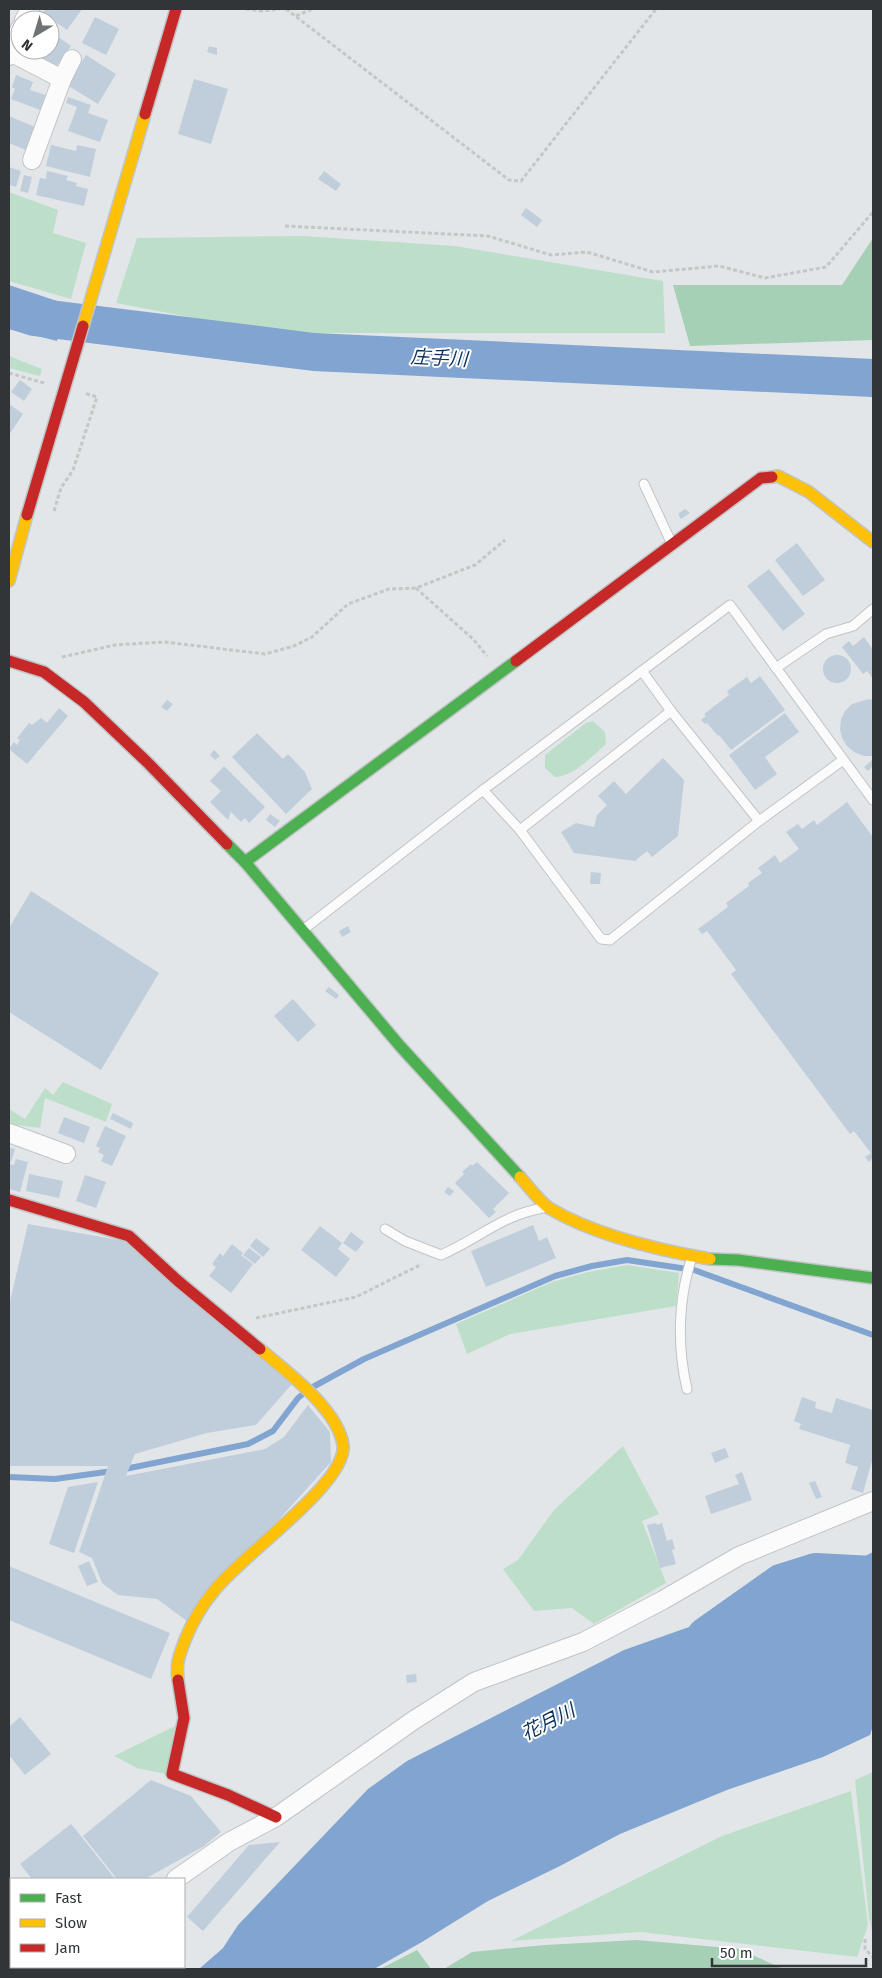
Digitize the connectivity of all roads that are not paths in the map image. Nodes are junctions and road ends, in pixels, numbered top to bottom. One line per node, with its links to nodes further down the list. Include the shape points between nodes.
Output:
1 (176, 9): 9 (main road, bridge)
2 (72, 59): 4 (street)
3 (22, 60): 4 (street)
4 (62, 79): 5 (street)
5 (32, 160)
6 (644, 484): 8 (lane)
7 (873, 542): 8 (main road, via 809,492 778,476 761,478)
8 (672, 545): 20 (main road)
9 (9, 580)
10 (873, 609): 12 (lane, via 853,626 826,634)
11 (9, 661): 20 (main road, via 44,672 84,702)
12 (776, 668): 13 (lane, via 730,605); 15 (lane)
13 (642, 671): 14 (lane); 16 (lane)
14 (671, 711): 18 (lane); 19 (lane)
15 (843, 760): 17 (lane); 18 (lane)
16 (483, 790): 19 (lane); 21 (lane)
17 (873, 800)
18 (759, 822): 19 (lane, via 610,940 601,939)
19 (520, 830)
20 (246, 862): 21 (main road)
21 (303, 930): 25 (main road, via 400,1046)
22 (9, 1133): 23 (street)
23 (66, 1154)
24 (9, 1200): 31 (main road, via 129,1236 309,1390 332,1418 343,1446 339,1466 301,1509 214,1590 190,1628 176,1664 184,1718 172,1774)
25 (548, 1207): 26 (lane, via 505,1219 441,1255); 27 (main road, via 596,1230)
26 (385, 1229)
27 (691, 1259): 28 (main road, via 738,1260); 29 (lane, via 686,1272 680,1335)
28 (873, 1278)
29 (687, 1389)
30 (873, 1501): 31 (street, via 739,1556 583,1642 474,1682)
31 (276, 1817): 32 (street, via 229,1842)
32 (177, 1878)

